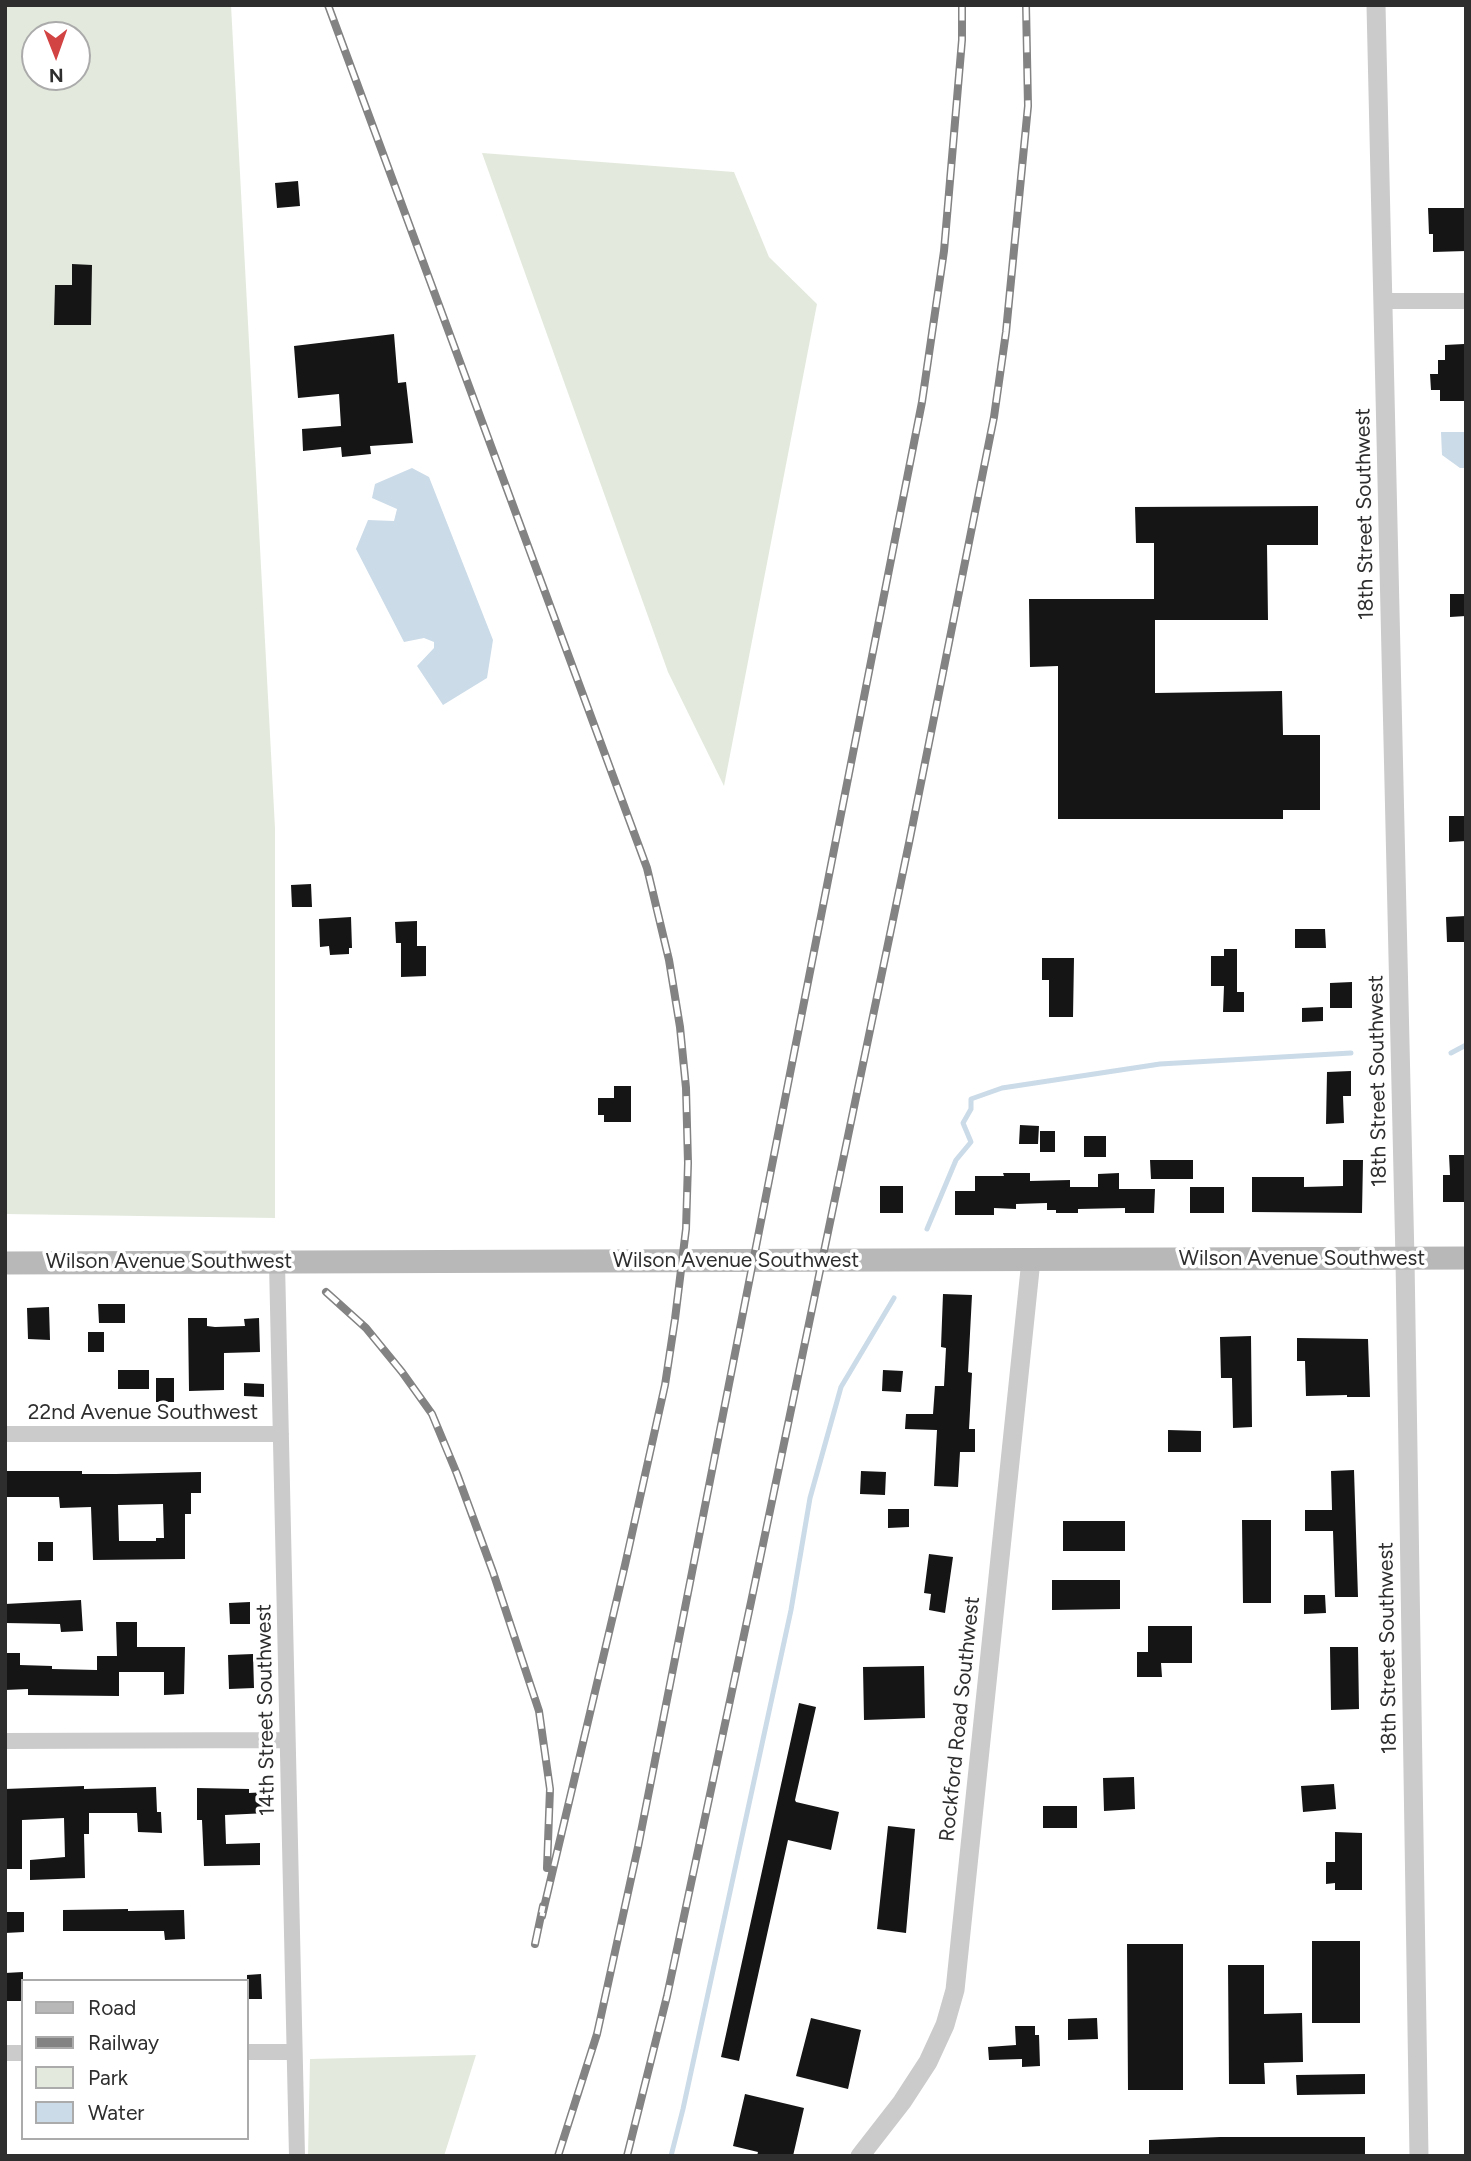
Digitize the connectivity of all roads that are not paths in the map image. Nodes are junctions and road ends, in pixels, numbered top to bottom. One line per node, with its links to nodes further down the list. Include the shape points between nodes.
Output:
1 (1376, 5): 2 (street, 18th Street Southwest)
2 (1383, 301): 3 (street); 5 (street, 18th Street Southwest)
3 (1466, 301)
4 (1466, 1258): 5 (main road, Wilson Avenue Southwest)
5 (1405, 1259): 6 (main road, Wilson Avenue Southwest); 17 (street, 18th Street Southwest)
6 (1031, 1260): 8 (main road, Wilson Avenue Southwest); 16 (street, Rockford Road Southwest, via 955,1990 928,2062)
7 (5, 1263): 8 (main road, Wilson Avenue Southwest)
8 (277, 1263): 10 (street, 14th Street Southwest)
9 (5, 1434): 10 (street, 22nd Avenue Southwest)
10 (281, 1434): 11 (street, 14th Street Southwest)
11 (288, 1740): 12 (street); 14 (street, 14th Street Southwest)
12 (5, 1741)
13 (248, 2052): 14 (street)
14 (294, 2052): 15 (street, 14th Street Southwest)
15 (296, 2156)
16 (860, 2156)
17 (1419, 2156)

